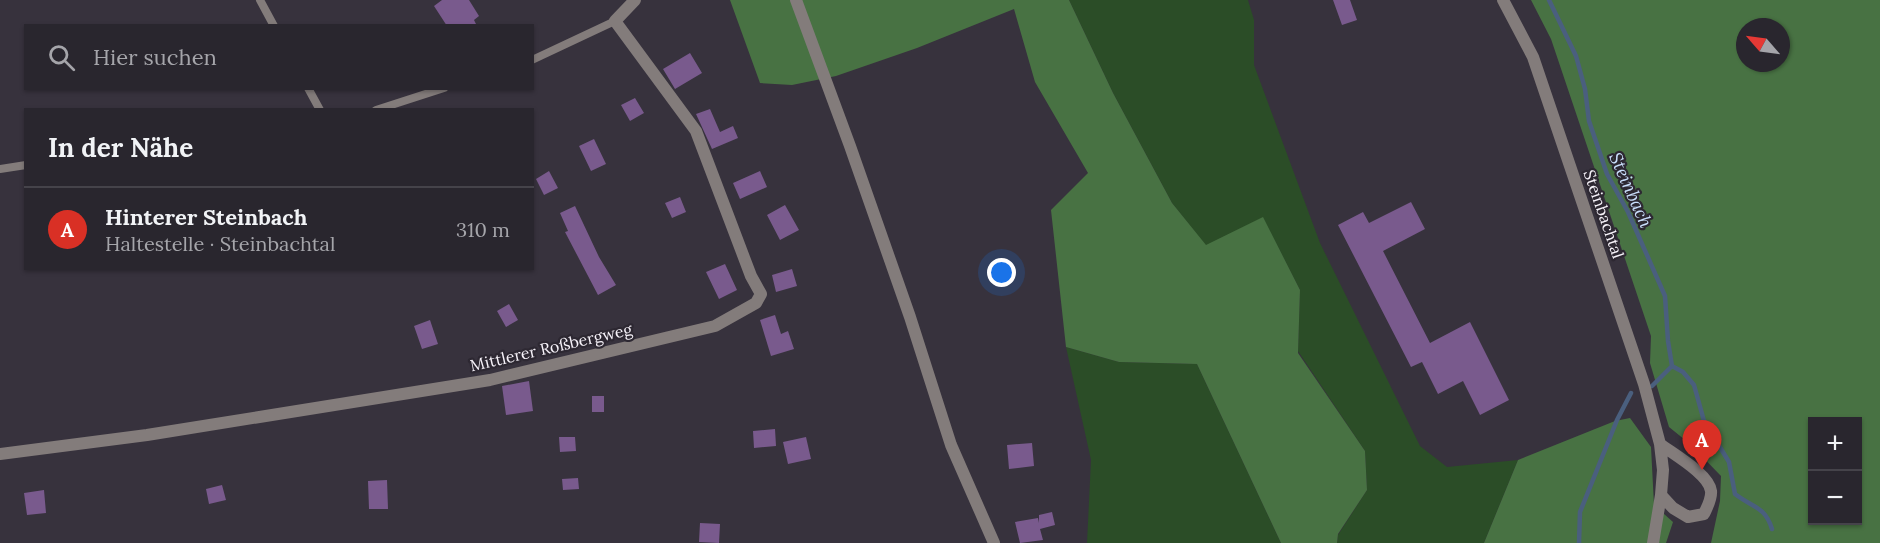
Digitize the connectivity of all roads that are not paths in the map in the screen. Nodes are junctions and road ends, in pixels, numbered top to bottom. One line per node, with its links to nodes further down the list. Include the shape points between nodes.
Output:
1 (260, 0): 6 (lane)
2 (635, 0): 5 (street)
3 (796, 0): 17 (street, via 910,317 951,445)
4 (1503, 0): 14 (street, Steinbachtal, via 1533,57 1644,384)
5 (615, 21): 7 (lane); 15 (street, Mittlerer Roßbergweg, via 696,131 761,294 756,303 715,326 490,380)
6 (273, 24)
7 (534, 59)
8 (309, 90): 10 (lane)
9 (438, 90): 11 (lane)
10 (319, 108)
11 (382, 108)
12 (24, 165): 13 (lane)
13 (0, 169)
14 (1660, 444): 16 (street, Steinbachtal); 16 (street, via 1700,474 1711,489 1704,513 1689,517)
15 (0, 454)
16 (1661, 495): 18 (street, Steinbachtal)
17 (993, 543)
18 (1653, 543)

